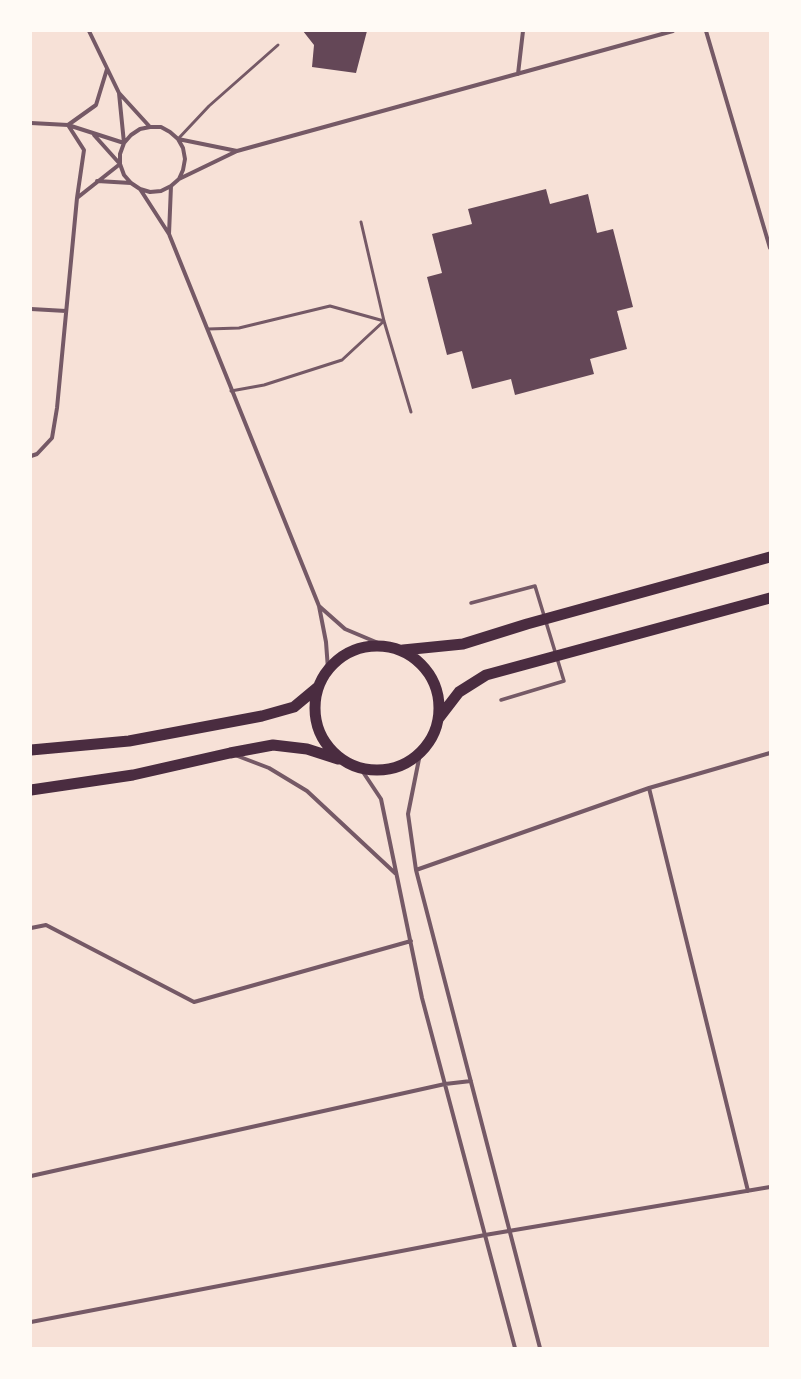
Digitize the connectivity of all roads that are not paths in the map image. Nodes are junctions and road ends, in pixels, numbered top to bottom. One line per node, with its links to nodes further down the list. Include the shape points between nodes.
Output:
1 (89, 31): 6 (street)
2 (523, 31): 7 (street)
3 (673, 31): 7 (street)
4 (706, 31): 25 (street)
5 (278, 44): 13 (lane, via 209,106)
6 (107, 69): 8 (street); 10 (street, via 96,105)
7 (518, 74): 15 (street)
8 (119, 93): 11 (street); 14 (street)
9 (31, 123): 10 (street)
10 (68, 125): 12 (street); 22 (street, via 84,150)
11 (150, 127): 13 (street, via 161,127); 14 (street, via 140,129)
12 (93, 133): 14 (street); 16 (street)
13 (178, 139): 15 (street); 17 (street, via 185,159 184,170)
14 (124, 143): 16 (street)
15 (237, 151): 17 (street)
16 (120, 164): 18 (street); 19 (street, via 124,175)
17 (178, 179): 20 (street)
18 (97, 181): 19 (street); 22 (street)
19 (131, 183): 21 (street)
20 (171, 186): 21 (street, via 156,191); 24 (street)
21 (140, 189): 24 (street)
22 (77, 198): 27 (street)
23 (360, 222): 28 (lane)
24 (169, 234): 29 (street)
25 (770, 248)
26 (31, 309): 27 (street)
27 (66, 311): 32 (street, via 52,438 37,454)
28 (384, 321): 29 (lane, via 330,306 239,328); 30 (lane, via 342,360 264,385); 31 (lane)
29 (208, 330): 30 (street)
30 (231, 391): 36 (street)
31 (411, 412)
32 (31, 456)
33 (770, 557): 38 (highway, via 463,644)
34 (770, 598): 42 (highway, via 486,675 459,692)
35 (471, 604): 41 (street, via 535,586 564,681)
36 (319, 606): 37 (street, via 344,629); 39 (street)
37 (383, 645): 38 (highway); 39 (highway, via 362,647 343,655)
38 (403, 650): 42 (highway, via 420,662 433,678 439,698)
39 (328, 669): 40 (highway)
40 (318, 687): 43 (highway, via 294,707 262,716 129,741); 47 (highway, via 314,707 318,728 327,746)
41 (501, 700)
42 (439, 718): 46 (highway, via 432,738)
43 (31, 750)
44 (230, 753): 47 (highway, via 274,745 307,749); 50 (highway, via 133,775); 52 (street, via 269,768 307,791)
45 (770, 753): 49 (street)
46 (420, 754): 48 (highway, via 402,765 384,769); 51 (street, via 408,814)
47 (342, 760): 48 (highway)
48 (361, 769): 52 (street, via 381,799)
49 (648, 788): 51 (street); 59 (street)
50 (31, 790)
51 (416, 870): 55 (street)
52 (395, 873): 54 (street)
53 (31, 928): 54 (street, via 46,925 194,1002)
54 (411, 941): 56 (street, via 422,998)
55 (471, 1081): 56 (street); 60 (street)
56 (445, 1084): 57 (street); 61 (street)
57 (31, 1176)
58 (770, 1188): 59 (street)
59 (748, 1191): 60 (street)
60 (510, 1231): 61 (street); 64 (street)
61 (485, 1235): 62 (street); 63 (street)
62 (31, 1322)
63 (516, 1348)
64 (540, 1348)

